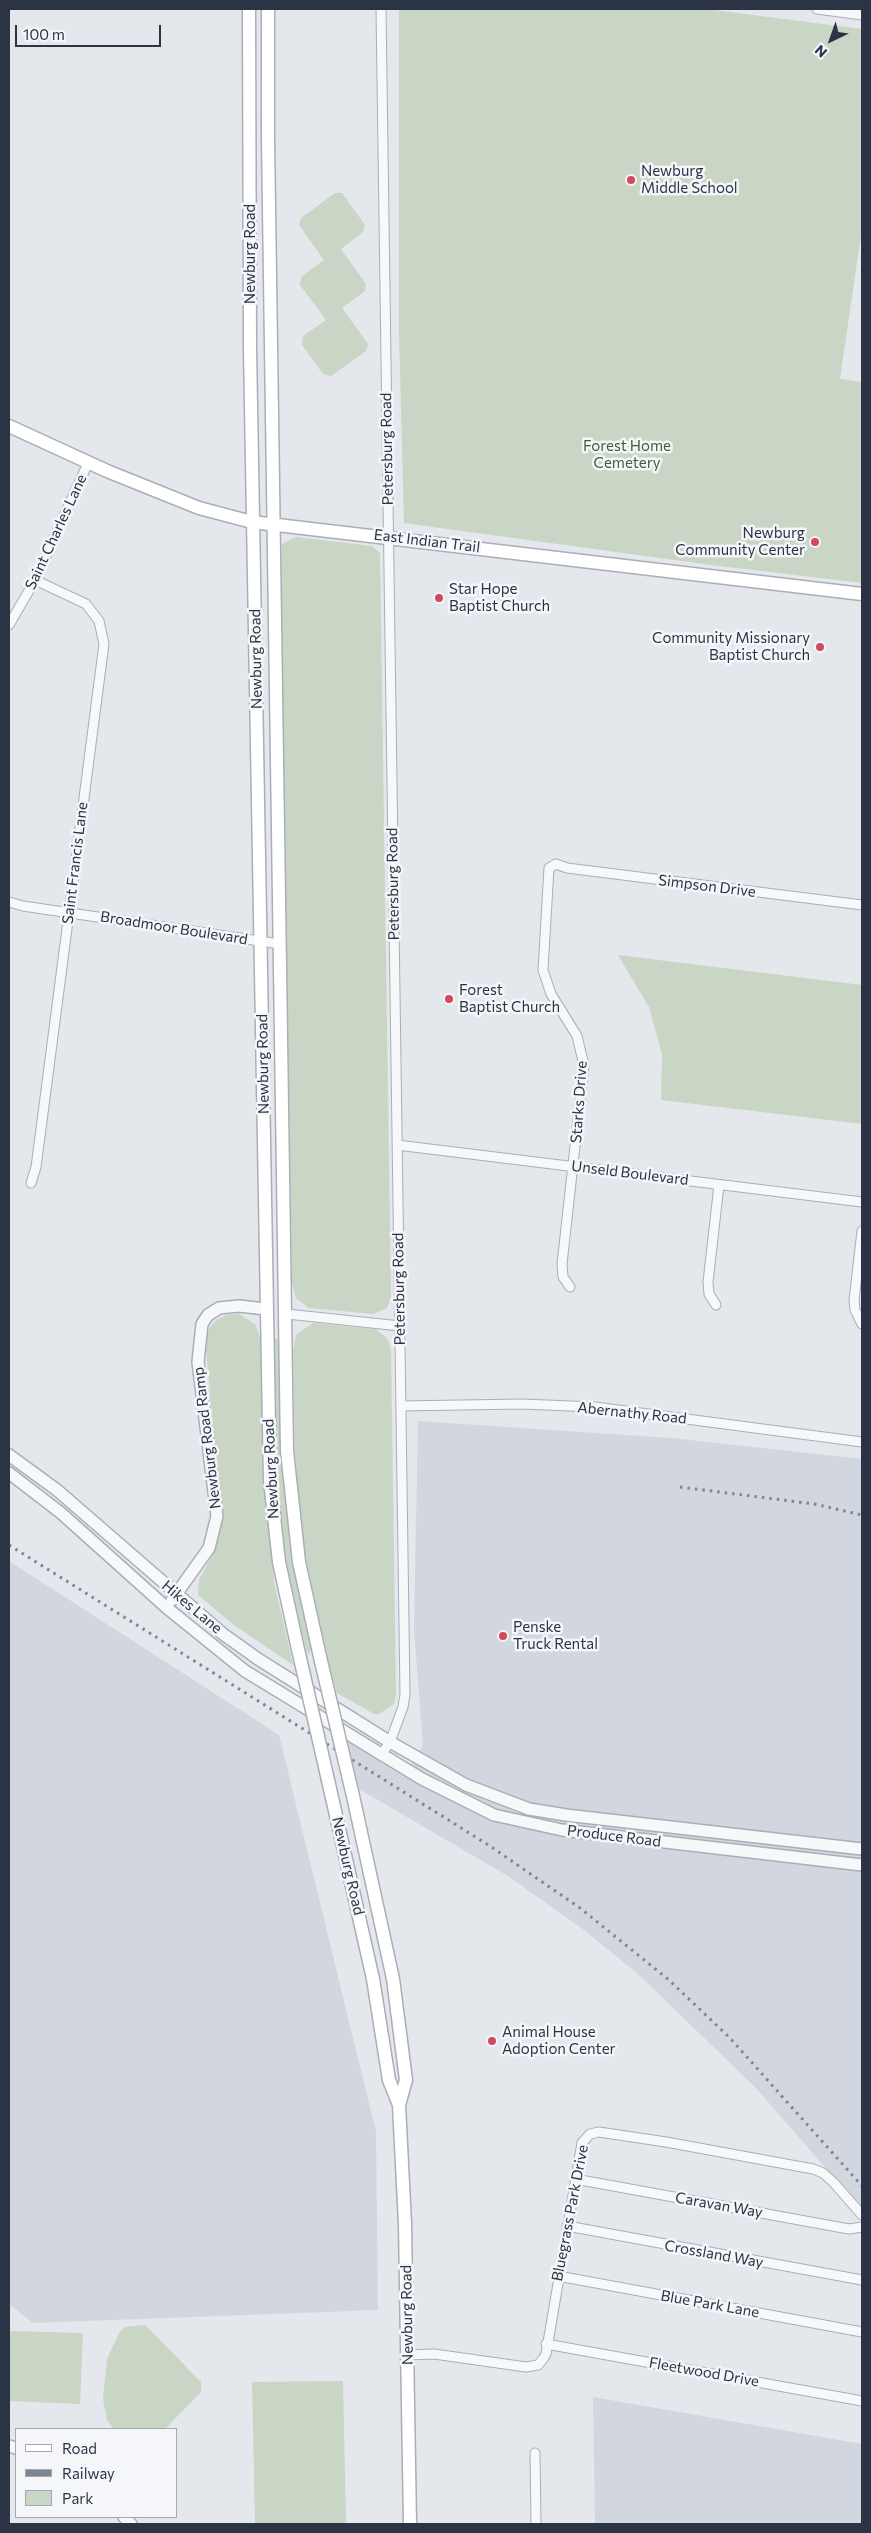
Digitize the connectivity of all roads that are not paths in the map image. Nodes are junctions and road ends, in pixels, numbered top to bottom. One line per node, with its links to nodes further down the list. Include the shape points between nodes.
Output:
1 (249, 9): 8 (main road, Newburg Road)
2 (268, 9): 9 (main road, Newburg Road)
3 (381, 9): 10 (street, Petersburg Road)
4 (817, 9): 5 (street)
5 (862, 15)
6 (9, 426): 7 (main road, East Indian Trail)
7 (88, 463): 8 (main road, East Indian Trail, via 199,508); 11 (street, Saint Charles Lane)
8 (252, 522): 9 (main road, East Indian Trail); 18 (main road, Newburg Road)
9 (274, 525): 10 (main road, East Indian Trail); 19 (main road, Newburg Road)
10 (388, 536): 12 (main road, East Indian Trail); 20 (street, Petersburg Road)
11 (35, 580): 13 (street, Saint Charles Lane); 17 (street, Saint Francis Lane, via 86,604 99,622 103,636)
12 (862, 594)
13 (9, 625)
14 (552, 865): 16 (street, Simpson Drive); 21 (street, Starks Drive, via 549,868 543,970 551,994 577,1036 584,1065)
15 (9, 902): 17 (street, Broadmoor Boulevard)
16 (862, 905)
17 (69, 912): 18 (street, Broadmoor Boulevard); 22 (street, Saint Francis Lane, via 36,1167)
18 (261, 941): 19 (street, Broadmoor Boulevard); 28 (main road, Newburg Road)
19 (280, 944): 29 (main road, Newburg Road)
20 (397, 1144): 21 (street, Unseld Boulevard); 31 (street, Petersburg Road)
21 (573, 1166): 23 (street, Unseld Boulevard); 26 (street, Starks Drive, via 562,1264 563,1276)
22 (30, 1183)
23 (719, 1185): 24 (street, Unseld Boulevard); 27 (street, via 708,1282 709,1294)
24 (862, 1202)
25 (862, 1231): 30 (street, via 854,1300)
26 (570, 1287)
27 (716, 1305)
28 (266, 1310): 36 (street, Newburg Road Ramp, via 239,1306 219,1308 202,1324 198,1362 216,1516 209,1548); 42 (main road, Newburg Road, bridge, via 270,1480 278,1562 373,1979 389,2080)
29 (287, 1314): 31 (street); 42 (main road, Newburg Road, bridge, via 287,1451 299,1562 382,1920 406,2080)
30 (862, 1324)
31 (400, 1326): 32 (street, Petersburg Road)
32 (400, 1406): 33 (street, Abernathy Road, via 522,1404 596,1407); 38 (street, Petersburg Road, via 404,1694 403,1707)
33 (862, 1442)
34 (9, 1455): 36 (street, Hikes Lane, via 58,1490)
35 (9, 1473): 37 (street, Hikes Lane, via 61,1513)
36 (176, 1594): 37 (street, Newburg Road Ramp); 38 (street, Hikes Lane, via 258,1659)
37 (167, 1608): 39 (street, Hikes Lane, via 245,1672)
38 (390, 1742): 39 (street, Petersburg Road); 40 (street, Produce Road, via 466,1786 529,1809)
39 (381, 1755): 41 (street, Produce Road, via 486,1811 530,1824)
40 (862, 1849)
41 (862, 1865)
42 (399, 2105): 51 (main road, Newburg Road)
43 (575, 2179): 44 (street, Bluegrass Park Drive, via 582,2143 590,2134 599,2132 812,2169 823,2173 834,2183); 45 (street, Bluegrass Park Drive); 46 (street, Caravan Way, via 849,2229)
44 (862, 2215)
45 (567, 2226): 47 (street, Bluegrass Park Drive); 48 (street, Crossland Way)
46 (862, 2227)
47 (558, 2276): 49 (street, Blue Park Lane); 50 (street, Bluegrass Park Drive)
48 (862, 2280)
49 (862, 2332)
50 (546, 2344): 51 (street, Bluegrass Park Drive, via 543,2360 533,2367 434,2354); 52 (street, Fleetwood Drive)
51 (408, 2356): 54 (main road, Newburg Road)
52 (862, 2401)
53 (534, 2453): 55 (street)
54 (410, 2524)
55 (536, 2524)

